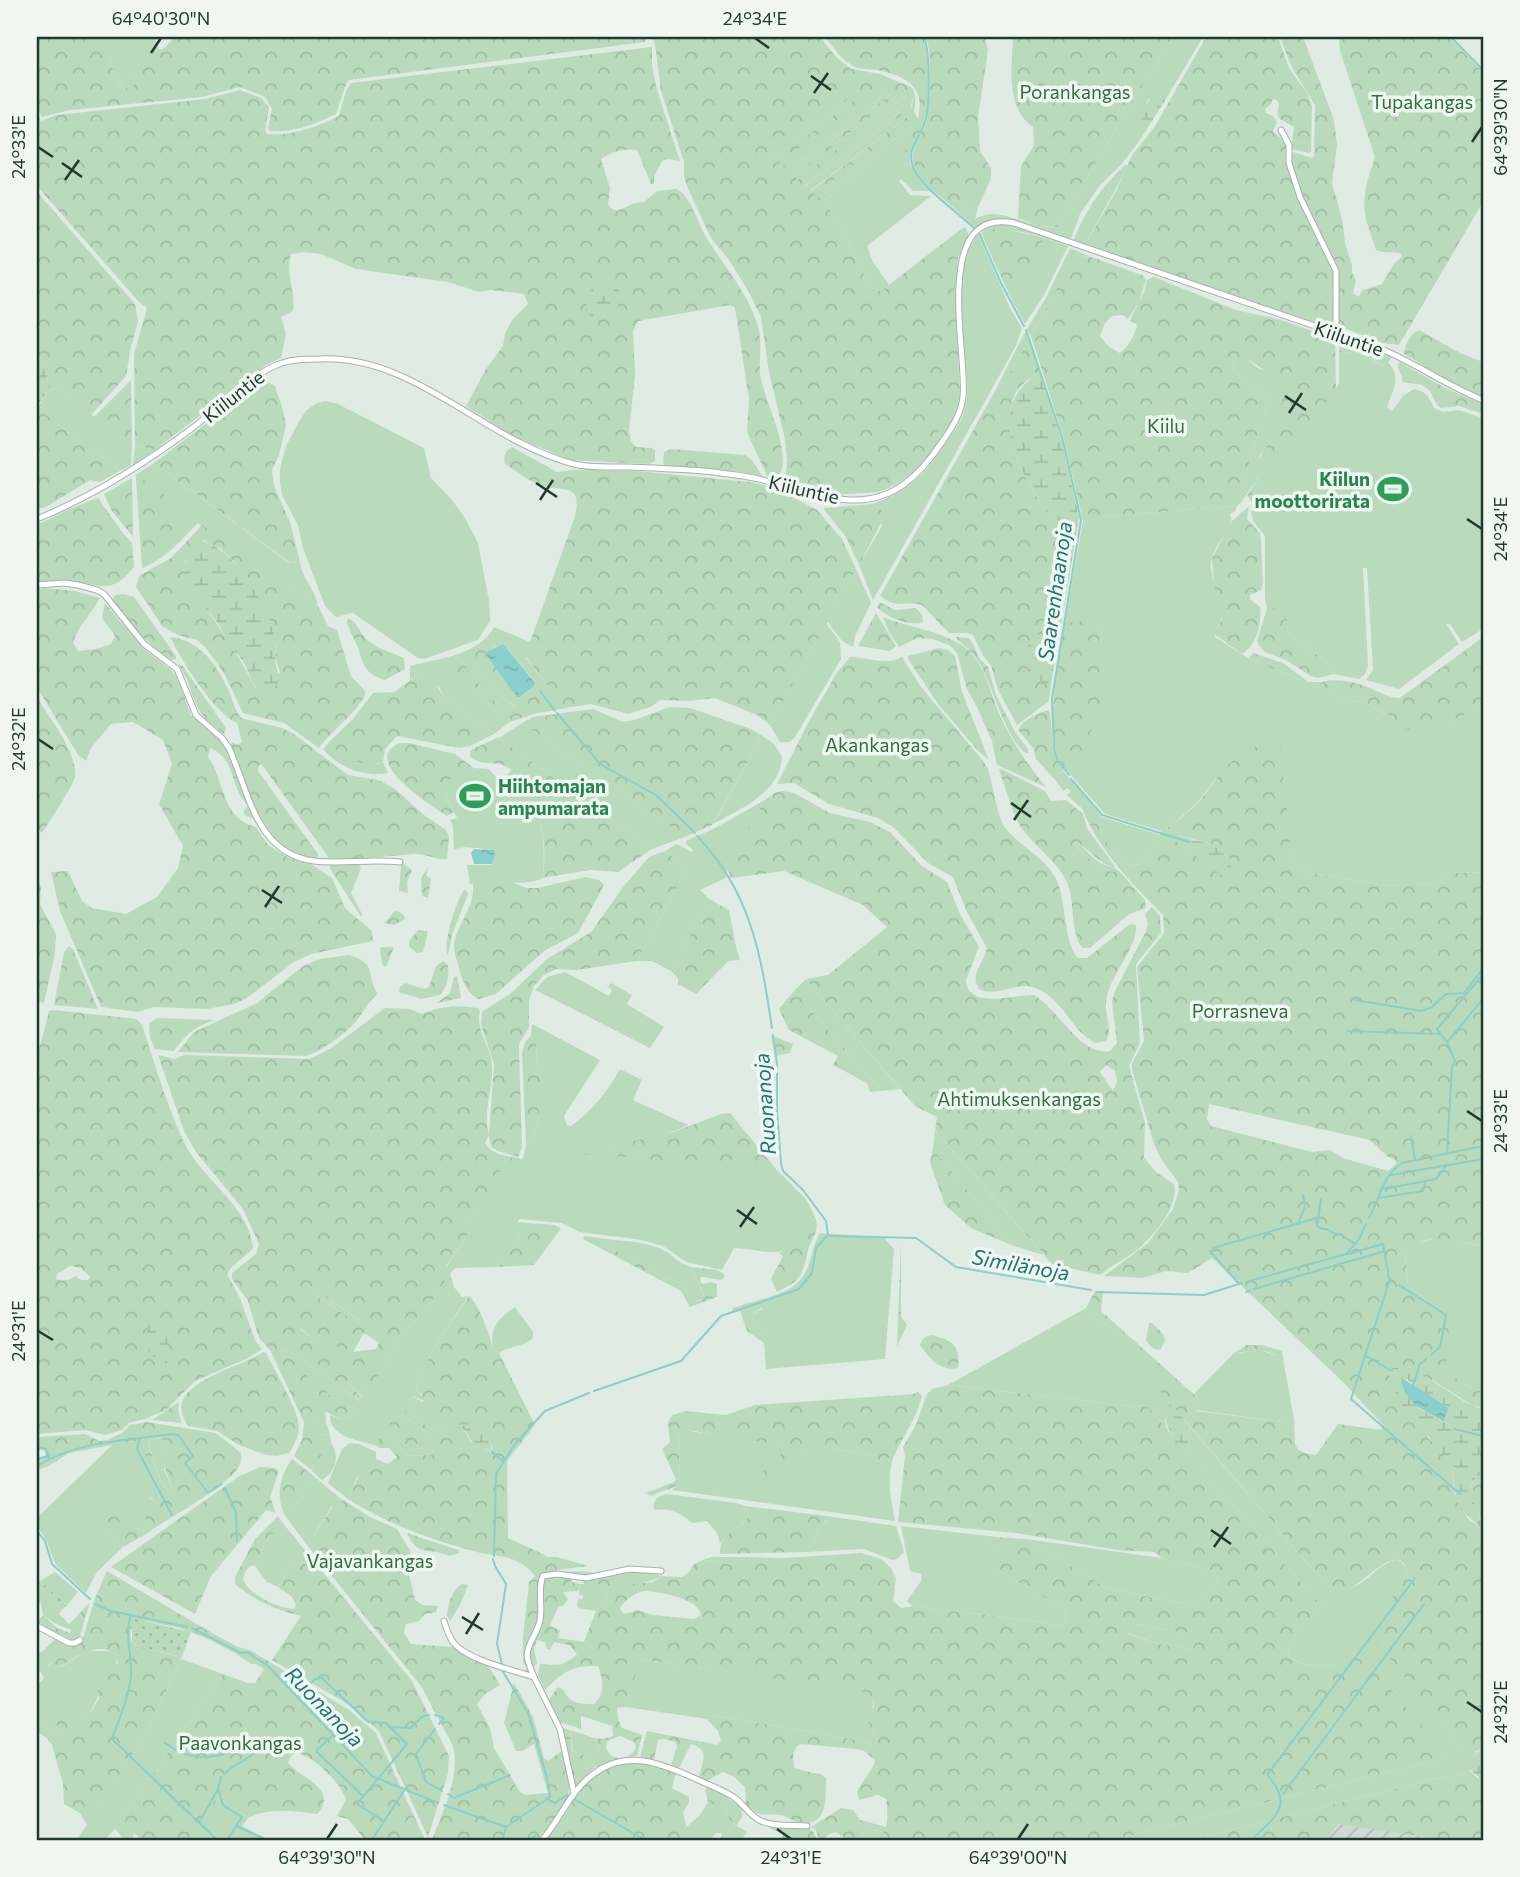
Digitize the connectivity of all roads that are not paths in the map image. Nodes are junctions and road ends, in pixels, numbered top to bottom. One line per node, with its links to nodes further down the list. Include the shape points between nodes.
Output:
1 (1281, 130): 2 (street, via 1289,145 1289,163 1300,197 1336,271)
2 (1336, 333): 3 (street, Kiiluntie, via 1403,358); 4 (street, Kiiluntie, via 1002,221 975,232 962,259 958,308 964,390 957,420 920,472 880,496 842,499 711,472 575,464 532,448 390,370 328,358 291,360 269,368 133,469)
3 (1483, 400)
4 (37, 519)
5 (37, 585): 6 (street, via 64,583 97,590 144,643 177,669 197,715 229,748 260,824 276,846 313,861)
6 (400, 862)
7 (661, 1571): 11 (street, via 630,1569 586,1578 543,1576 541,1617 528,1651)
8 (444, 1621): 11 (street, via 452,1641 461,1649)
9 (37, 1626): 10 (street, via 69,1643)
10 (80, 1640)
11 (534, 1677): 12 (street, via 560,1729)
12 (574, 1793): 13 (street, via 605,1767 628,1759 647,1760 730,1795 760,1820); 14 (street)
13 (807, 1826)
14 (542, 1840)

